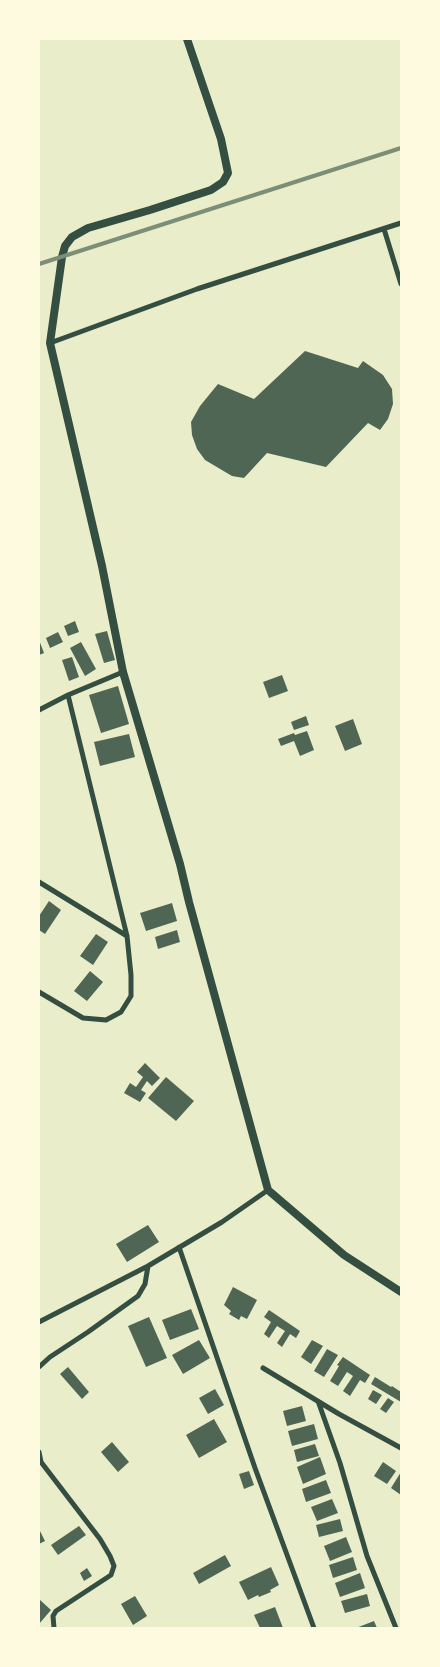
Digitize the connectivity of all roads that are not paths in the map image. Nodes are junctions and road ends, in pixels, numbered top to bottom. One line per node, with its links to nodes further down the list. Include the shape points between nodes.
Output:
1 (187, 39): 5 (street, via 221,139 228,173 223,182 211,190 88,228 72,237 62,257)
2 (401, 223): 3 (street)
3 (384, 229): 4 (street); 5 (street, via 197,289)
4 (401, 284)
5 (50, 343): 6 (street)
6 (123, 672): 7 (street); 12 (street, via 180,864)
7 (68, 695): 8 (street); 10 (street)
8 (39, 710)
9 (39, 882): 10 (street)
10 (127, 936): 11 (street, via 131,996 121,1012 106,1020 84,1018)
11 (39, 992)
12 (268, 1190): 13 (street); 15 (street, via 344,1255)
13 (179, 1247): 14 (street); 23 (street)
14 (148, 1266): 16 (street); 17 (street, via 145,1284 138,1296)
15 (401, 1292)
16 (39, 1322)
17 (39, 1367)
18 (263, 1368): 19 (street)
19 (318, 1401): 20 (street); 24 (street, via 340,1462 367,1556)
20 (401, 1448)
21 (39, 1452): 22 (street, via 41,1462 100,1539 114,1566 111,1575 56,1612)
22 (54, 1628)
23 (314, 1628)
24 (396, 1628)

